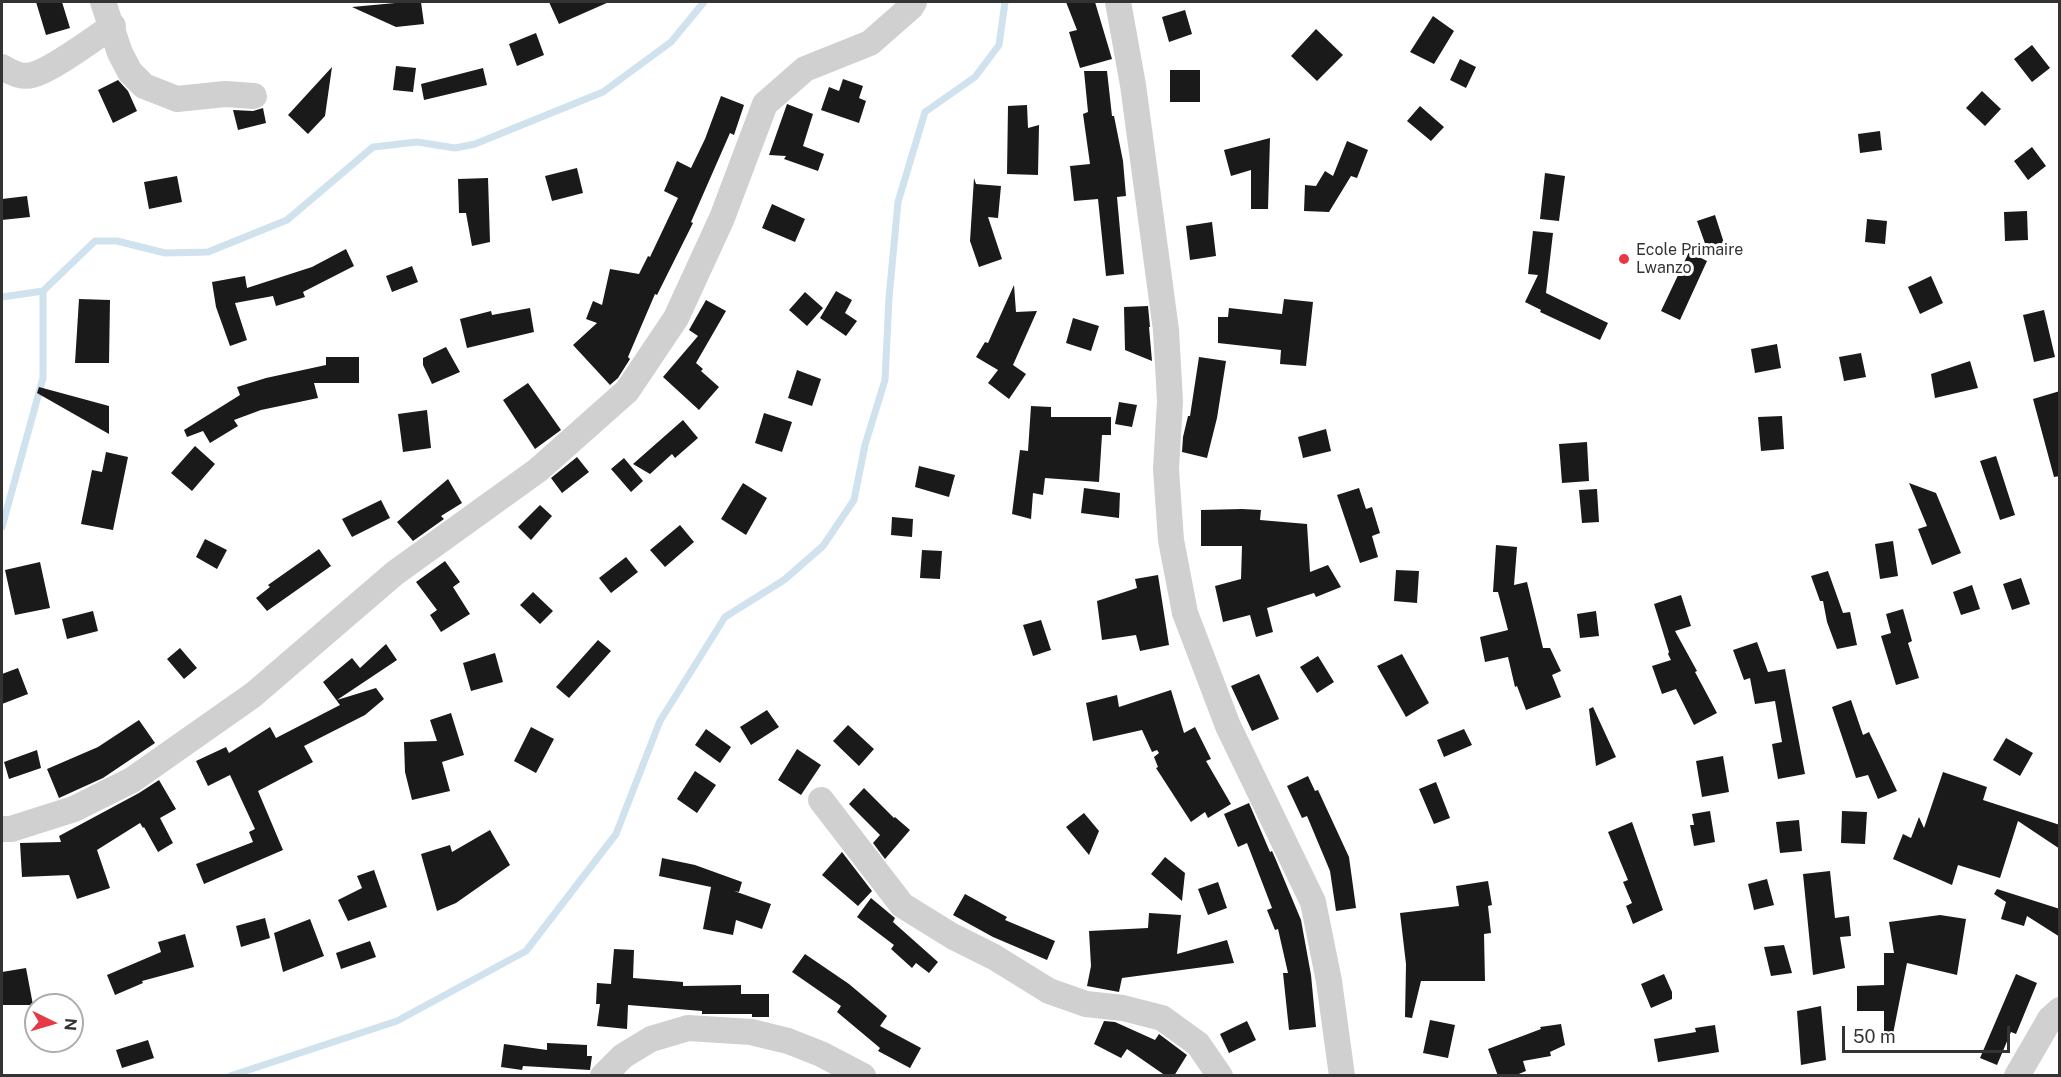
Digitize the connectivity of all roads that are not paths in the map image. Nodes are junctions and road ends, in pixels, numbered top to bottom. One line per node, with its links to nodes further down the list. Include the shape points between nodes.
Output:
1 (103, 2): 4 (street)
2 (914, 2): 8 (street, via 870,43 805,69 765,104 722,218 676,318 627,391 538,470 394,573 253,694 132,780 74,809)
3 (1118, 2): 13 (street, via 1166,330 1170,400 1166,469 1171,540 1185,613 1228,726 1313,902)
4 (113, 26): 5 (street, via 32,75); 6 (street, via 120,53 130,72 144,86 177,99 225,94)
5 (2, 67)
6 (254, 96)
7 (821, 800): 12 (street, via 902,905 1049,991 1086,1004 1162,1018 1198,1044)
8 (2, 829)
9 (2060, 1010): 14 (street, via 2050,1019)
10 (603, 1076): 11 (street, via 623,1056 651,1039 688,1028 751,1032 788,1041 821,1053)
11 (863, 1076)
12 (1220, 1076)
13 (1342, 1076)
14 (2017, 1076)

